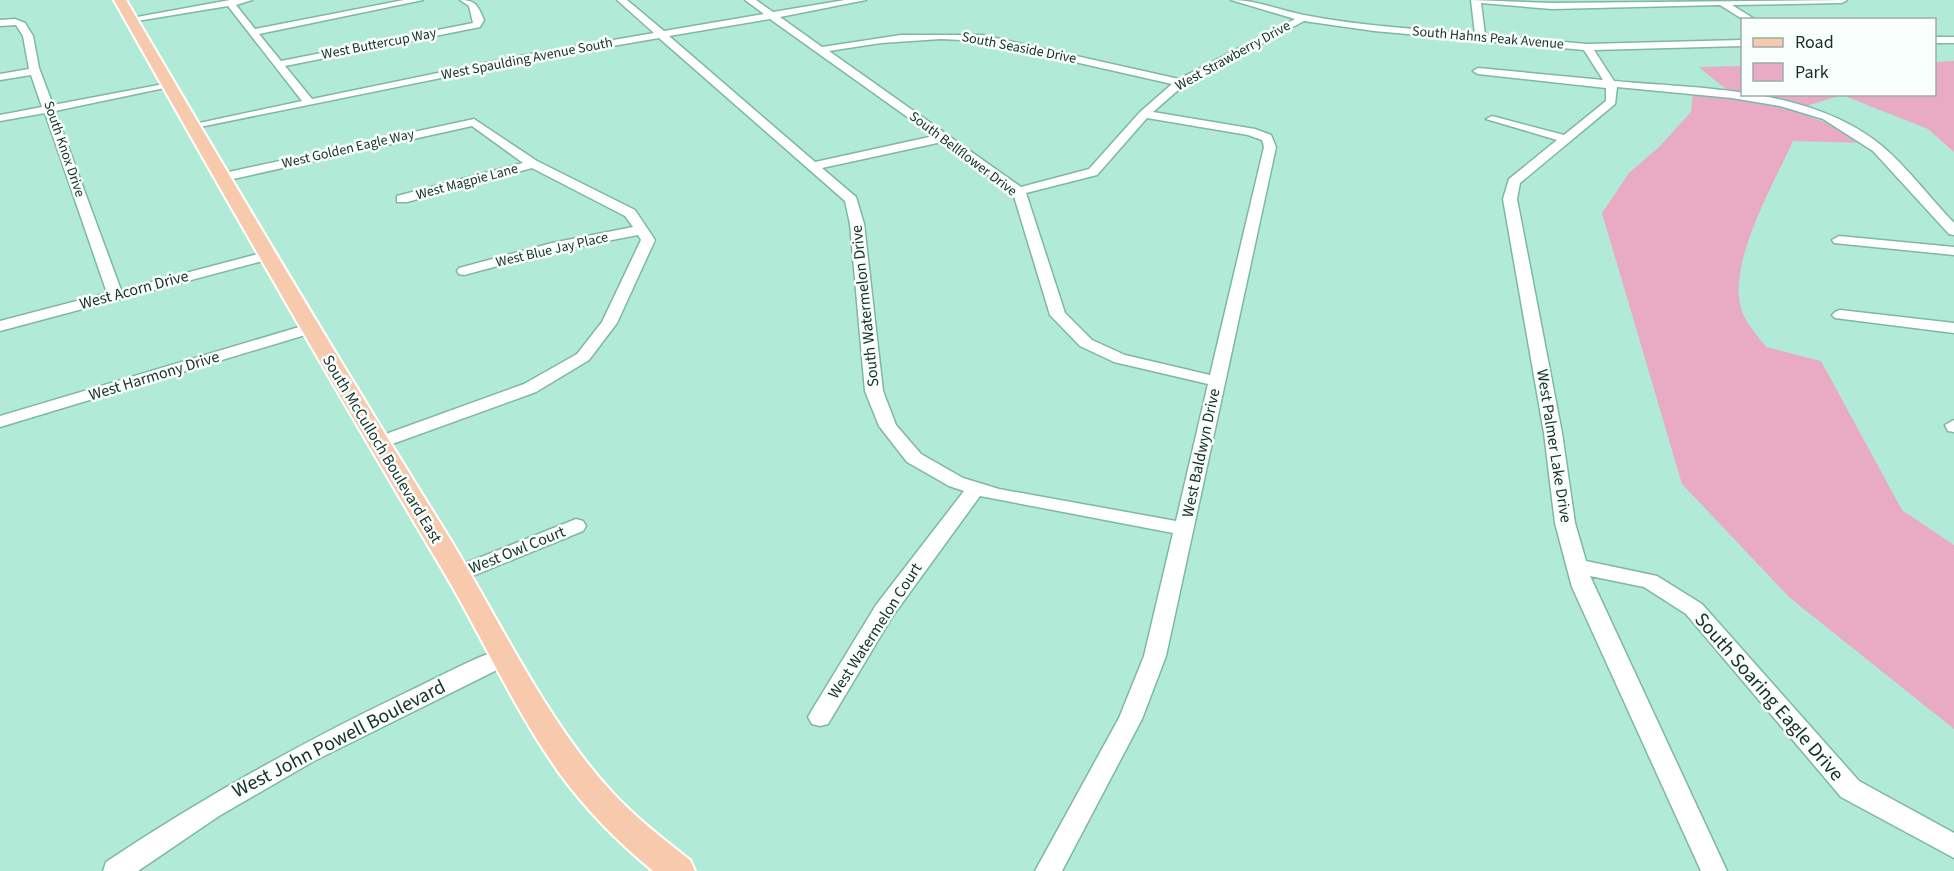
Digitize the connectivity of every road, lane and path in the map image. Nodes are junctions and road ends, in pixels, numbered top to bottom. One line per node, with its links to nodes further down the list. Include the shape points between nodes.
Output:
1 (247, 0): 11 (street)
2 (418, 0): 19 (street)
3 (465, 0): 27 (street, West Buttercup Way, via 472,5 479,20 477,25)
4 (622, 0): 20 (street, South Watermelon Drive)
5 (750, 0): 15 (street, South Bellflower Drive)
6 (861, 0): 15 (street, West Spaulding Avenue South)
7 (1236, 0): 10 (street, South Hahns Peak Avenue)
8 (1478, 0): 12 (street, via 1552,6); 21 (street)
9 (1840, 1): 13 (street)
10 (1260, 2): 16 (street, South Hahns Peak Avenue)
11 (230, 3): 14 (street); 19 (street)
12 (1601, 3): 13 (street)
13 (1723, 3): 17 (street)
14 (125, 10): 33 (main road, South McCulloch Boulevard East)
15 (773, 15): 20 (street, West Spaulding Avenue South); 26 (street, South Bellflower Drive)
16 (1303, 18): 21 (street, South Hahns Peak Avenue); 32 (street, West Strawberry Drive)
17 (1749, 18)
18 (0, 23): 28 (street, South Knox Drive, via 23,26 31,44)
19 (253, 32): 27 (street)
20 (660, 34): 34 (street, West Spaulding Avenue South); 43 (street, South Watermelon Drive)
21 (1480, 37): 25 (street, South Hahns Peak Avenue)
22 (1936, 40): 23 (street)
23 (1954, 40)
24 (1741, 43): 25 (street, South Hahns Peak Avenue)
25 (1587, 46): 31 (street)
26 (821, 50): 32 (street, South Seaside Drive, via 872,40 954,35); 40 (street, South Bellflower Drive)
27 (280, 64): 34 (street)
28 (34, 71): 30 (street); 35 (street, South Knox Drive)
29 (1478, 71): 31 (street)
30 (0, 77)
31 (1610, 82): 41 (street, West Palmer Lake Drive, via 1614,95 1611,102); 48 (street, via 1732,95 1827,117 1877,148)
32 (1180, 83): 36 (street, West Strawberry Drive)
33 (169, 86): 35 (street); 39 (main road, South McCulloch Boulevard East)
34 (309, 103): 39 (street, West Spaulding Avenue South)
35 (51, 108): 37 (street); 53 (street, South Knox Drive)
36 (1144, 114): 45 (street, West Strawberry Drive, via 1093,172); 58 (street, West Baldwyn Drive, via 1251,132 1267,138 1270,147)
37 (0, 118)
38 (1492, 119): 41 (street)
39 (194, 127): 44 (main road, South McCulloch Boulevard East)
40 (943, 138): 43 (street); 45 (street, South Bellflower Drive)
41 (1567, 139): 64 (street, West Palmer Lake Drive, via 1514,182 1510,199 1553,433 1565,523)
42 (533, 164): 44 (street, West Golden Eagle Way, via 474,122); 46 (street, West Magpie Lane); 47 (street, via 630,213)
43 (811, 167): 61 (street, South Watermelon Drive, via 850,201 857,224 874,391 888,426 914,458)
44 (224, 177): 51 (main road, South McCulloch Boulevard East)
45 (1019, 191): 58 (street, South Bellflower Drive, via 1058,315 1086,343 1120,359)
46 (402, 199)
47 (641, 230): 52 (street, West Blue Jay Place, via 552,247); 60 (street, via 648,240 609,323 583,357 530,388)
48 (1954, 231)
49 (1839, 240): 50 (street)
50 (1954, 250)
51 (269, 255): 53 (street, West Acorn Drive); 57 (main road, South McCulloch Boulevard East)
52 (464, 271)
53 (115, 295): 55 (street, West Acorn Drive)
54 (1840, 315): 56 (street)
55 (0, 326)
56 (1954, 328)
57 (309, 329): 59 (street, West Harmony Drive); 60 (main road, South McCulloch Boulevard East)
58 (1215, 381): 63 (street, West Baldwyn Drive)
59 (0, 422)
60 (378, 443): 65 (main road, South McCulloch Boulevard East)
61 (975, 489): 63 (street, South Watermelon Drive); 67 (street, West Watermelon Court, via 897,592)
62 (576, 526): 65 (street, West Owl Court)
63 (1185, 529): 71 (street, West Baldwyn Drive, via 1163,629 1141,696)
64 (1577, 566): 68 (street, South Soaring Eagle Drive, via 1650,581 1694,609 1850,789); 72 (street, West Palmer Lake Drive, via 1597,622)
65 (458, 574): 66 (main road, South McCulloch Boulevard East)
66 (505, 656): 69 (street, West John Powell Boulevard, via 290,760); 70 (main road, South McCulloch Boulevard East, via 545,726 584,783 630,831)
67 (820, 717)
68 (1954, 846)
69 (116, 871)
70 (678, 871)
71 (1048, 871)
72 (1714, 871)

